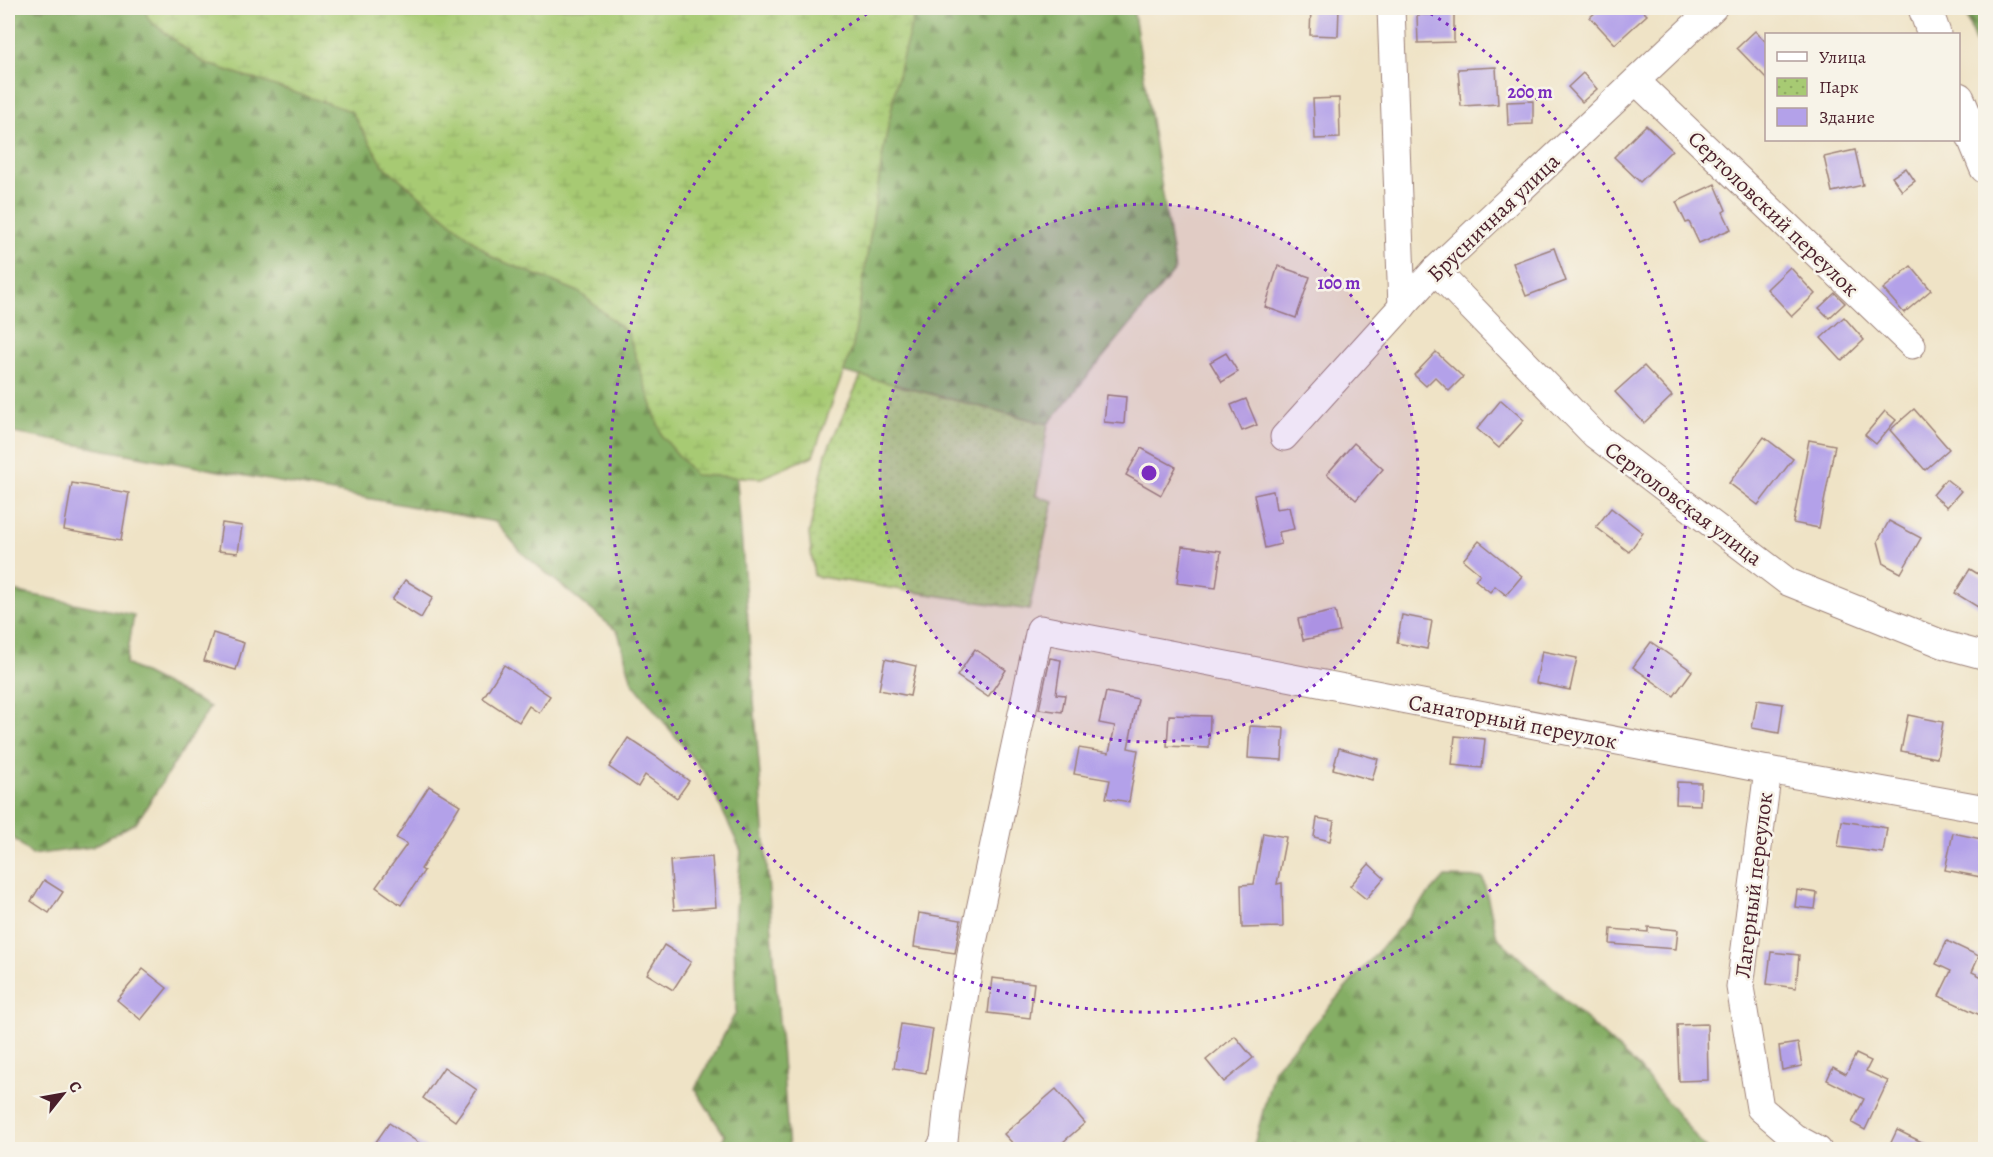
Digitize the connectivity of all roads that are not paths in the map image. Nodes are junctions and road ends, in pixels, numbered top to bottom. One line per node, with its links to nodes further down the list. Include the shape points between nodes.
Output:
1 (1391, 8): 9 (street)
2 (1713, 8): 5 (street, Брусничная улица)
3 (1925, 8): 4 (main road)
4 (1934, 33)
5 (1636, 81): 8 (street, Брусничная улица); 10 (street, Сертоловский переулок)
6 (1960, 102): 7 (main road)
7 (1986, 167)
8 (1435, 270): 9 (street, Брусничная улица); 12 (street, Сертоловская улица, via 1595,435 1788,582 1945,645)
9 (1402, 307): 11 (street, Брусничная улица)
10 (1912, 345)
11 (1284, 437)
12 (1986, 656)
13 (1768, 770): 14 (street, Санаторный переулок); 15 (street, Санаторный переулок, via 1040,630 972,947 944,1141); 16 (street, Лагерный переулок, via 1740,987 1760,1108 1794,1137)
14 (1986, 809)
15 (939, 1149)
16 (1818, 1149)

